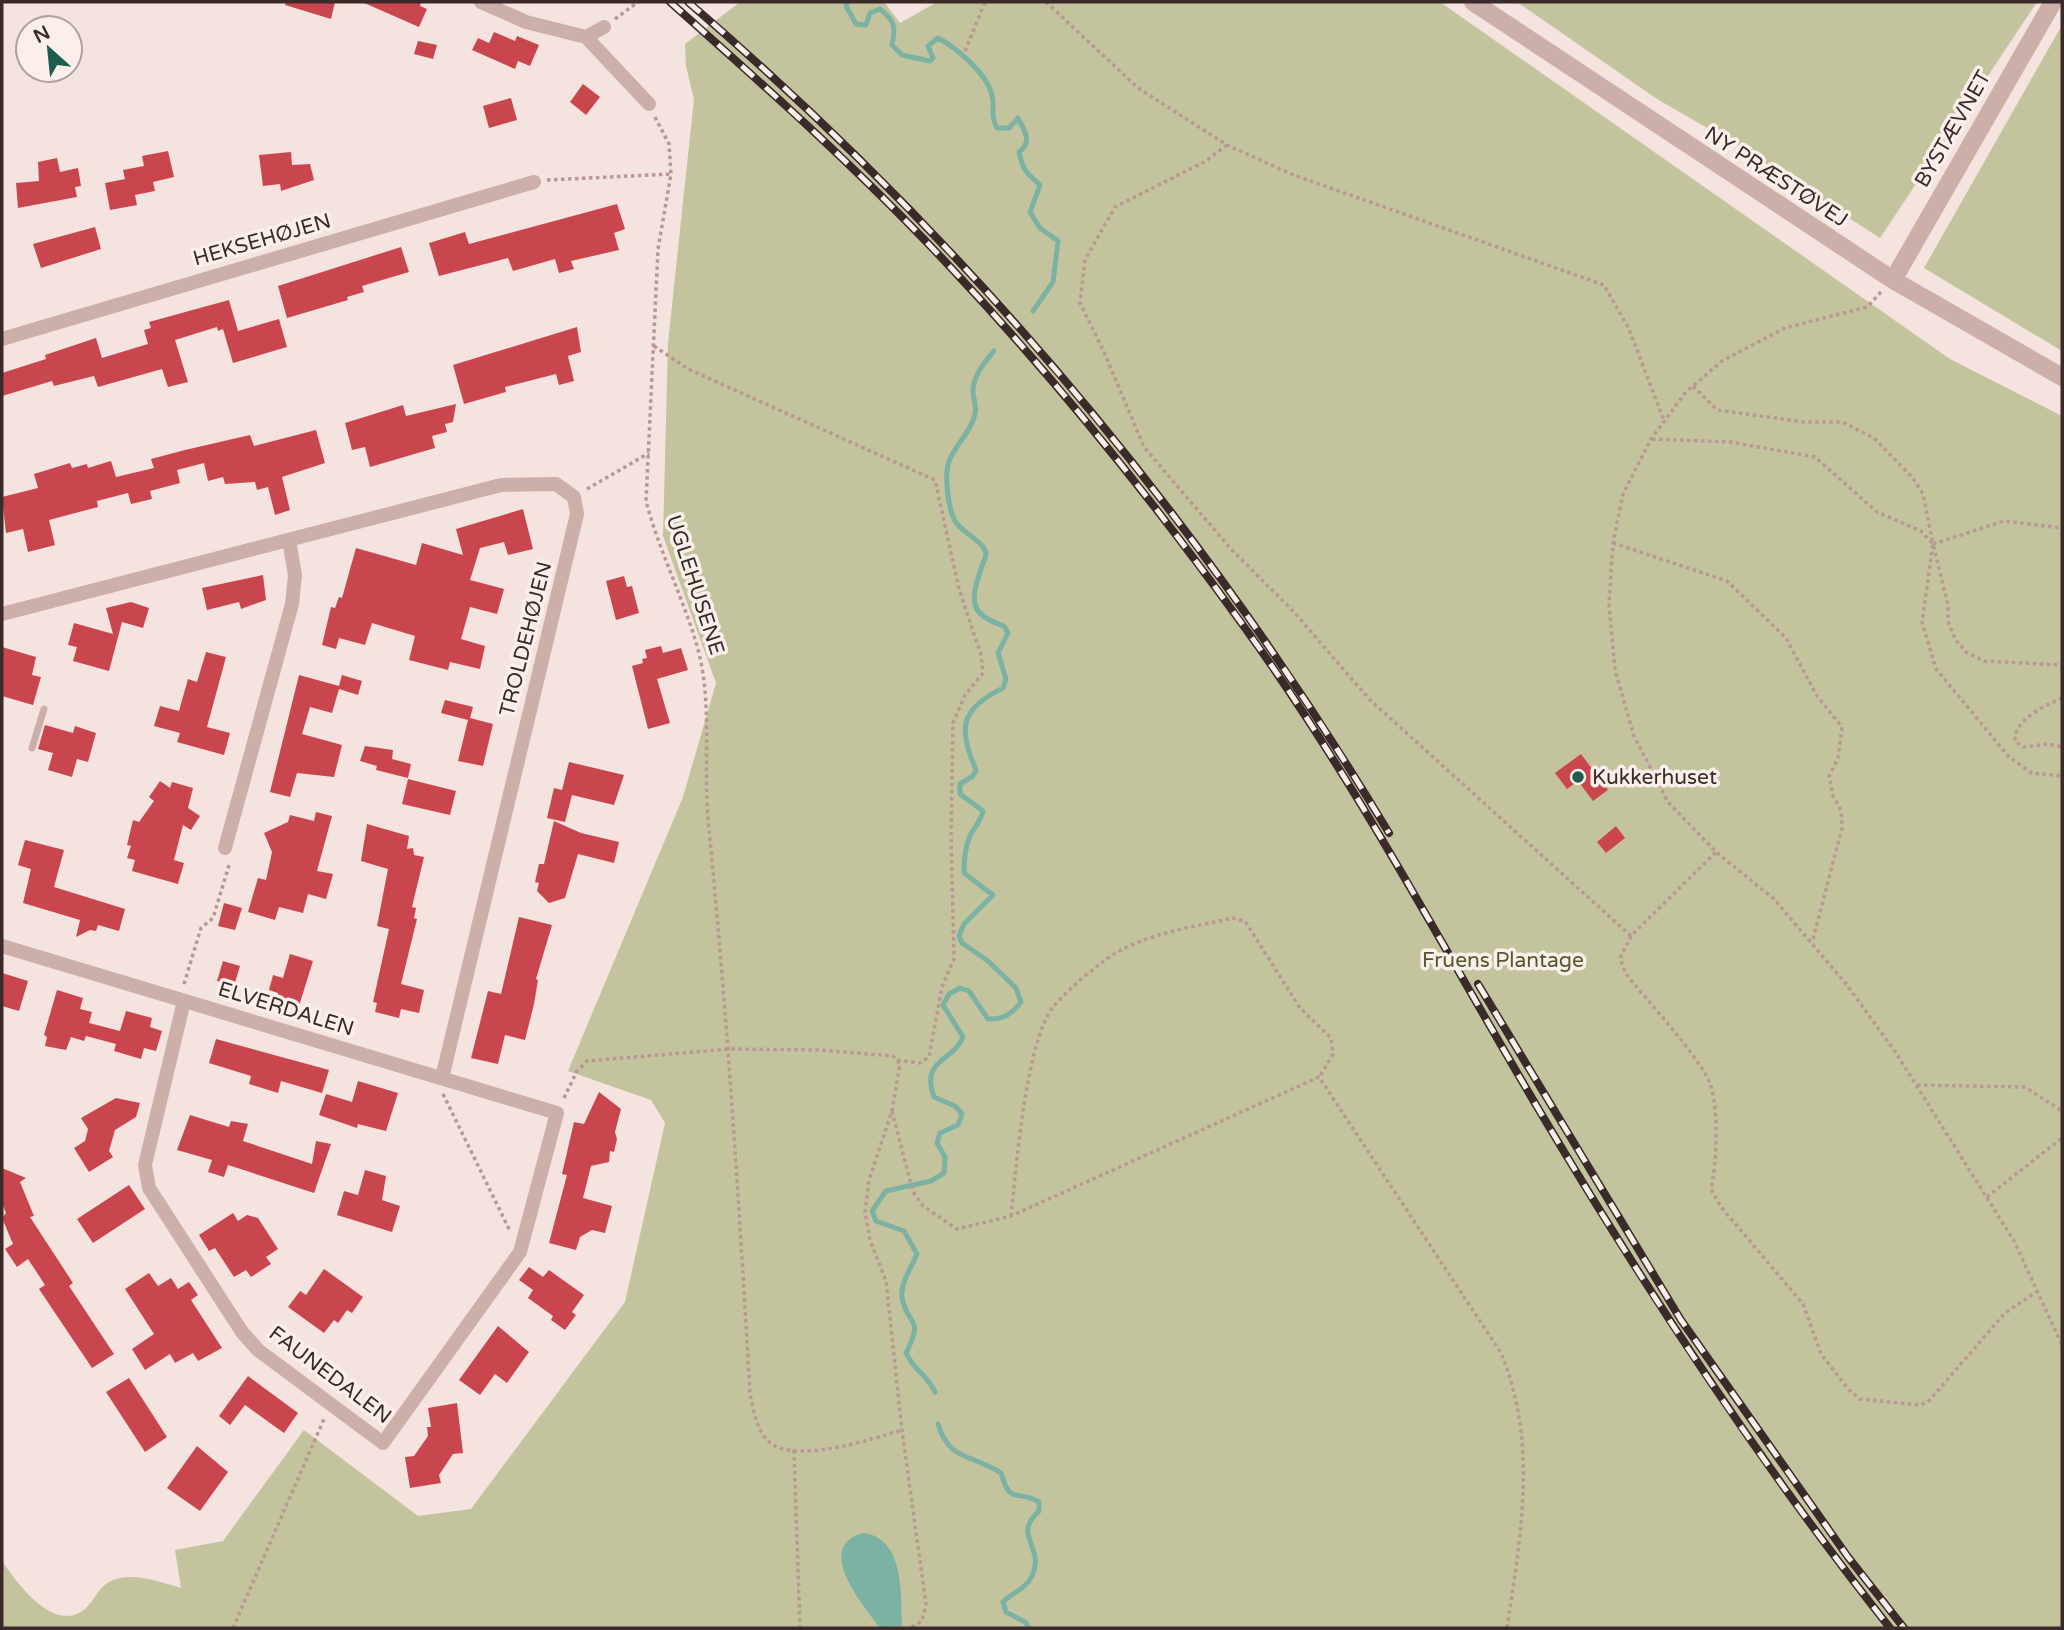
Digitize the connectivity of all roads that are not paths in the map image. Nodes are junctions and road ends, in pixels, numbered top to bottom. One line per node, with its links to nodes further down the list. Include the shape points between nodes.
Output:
1 (481, 2): 5 (street, via 526,22)
2 (1473, 2): 8 (street, NY PRÆSTØVEJ)
3 (2053, 2): 8 (street, BYSTÆVNET)
4 (604, 27): 5 (street)
5 (586, 37): 6 (street)
6 (649, 104)
7 (534, 182): 9 (street, HEKSEHØJEN)
8 (1893, 280): 10 (street, NY PRÆSTØVEJ)
9 (2, 339)
10 (2062, 377)
11 (289, 540): 12 (street); 15 (street, via 295,575 292,604); 18 (street, TROLDEHØJEN, via 501,485 556,484 574,497 577,514)
12 (2, 614)
13 (44, 709): 14 (lane)
14 (32, 748)
15 (225, 848)
16 (2, 946): 17 (street, ELVERDALEN)
17 (184, 1000): 18 (street, ELVERDALEN); 19 (street, FAUNEDALEN, via 145,1165 149,1188 258,1350 383,1443 520,1252)
18 (442, 1078): 19 (street, ELVERDALEN)
19 (557, 1113)

